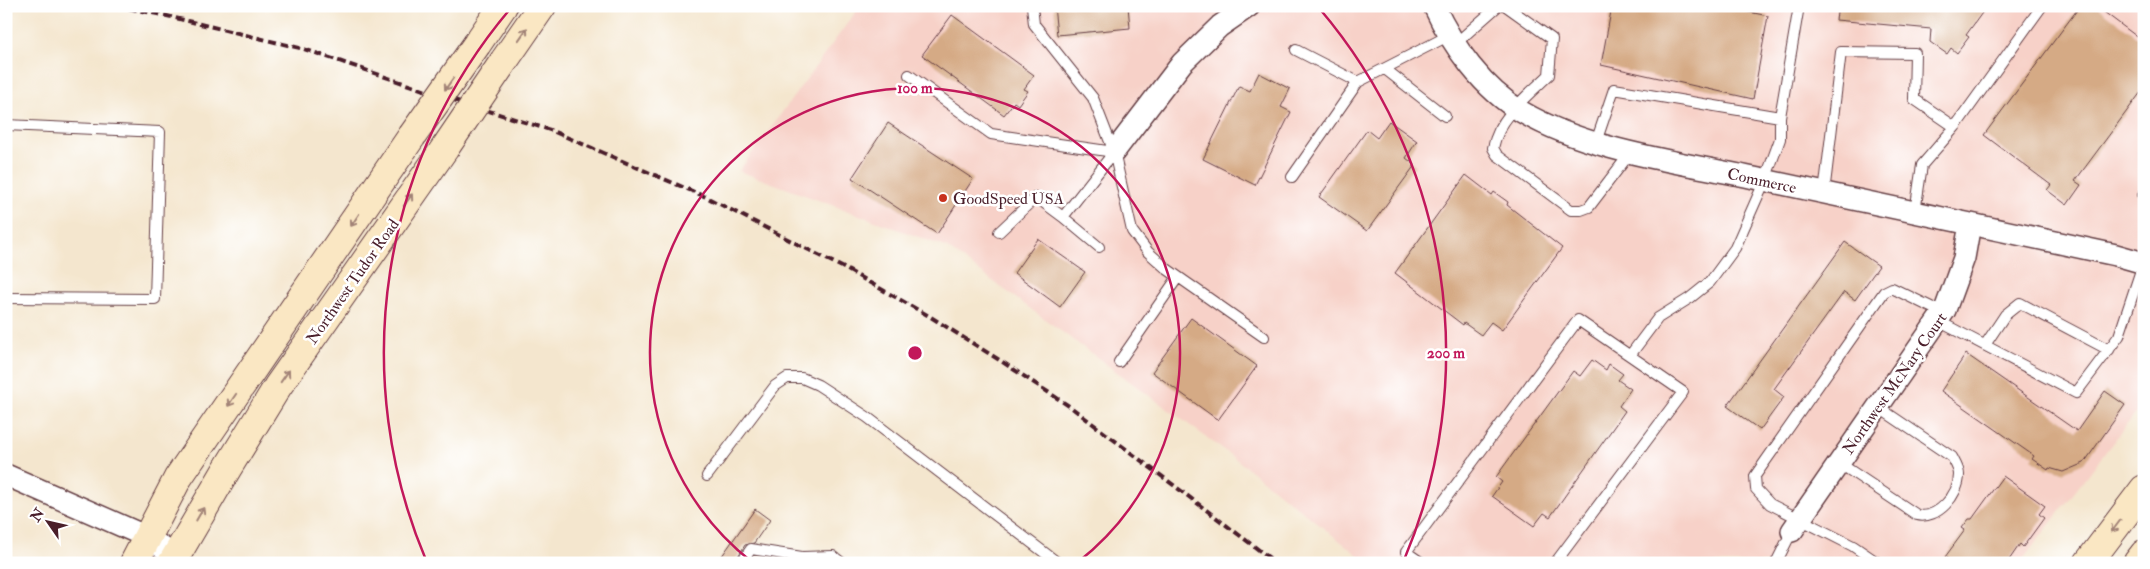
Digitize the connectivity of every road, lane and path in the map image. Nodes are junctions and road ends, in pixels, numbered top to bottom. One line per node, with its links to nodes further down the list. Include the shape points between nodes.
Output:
1 (503, 6): 46 (street, Northwest Tudor Road, one-way to 46, bridge, via 178,478)
2 (542, 6): 48 (street, Northwest Tudor Road, one-way to 2, bridge, via 278,386)
3 (1032, 6): 22 (lane, via 1034,24 1093,98)
4 (1250, 6): 22 (street, via 1220,26 1182,63)
5 (1434, 6): 10 (street, Commerce)
6 (1498, 6): 10 (lane)
7 (1506, 6): 15 (lane, via 1552,39 1549,75)
8 (1798, 6): 17 (lane)
9 (2042, 6): 19 (lane)
10 (1452, 40): 12 (lane); 15 (street, Commerce, via 1489,87)
11 (1296, 50): 14 (lane)
12 (1385, 69): 14 (lane); 16 (lane)
13 (909, 75): 22 (lane, via 991,134)
14 (1358, 82): 23 (lane)
15 (1516, 107): 20 (street, Commerce, via 1572,136); 21 (lane, via 1499,129 1494,148 1497,155 1571,210 1589,207)
16 (1445, 116)
17 (1780, 117): 20 (lane, via 1614,88); 24 (lane, via 1780,139)
18 (6, 125): 33 (lane, via 160,132 155,300)
19 (1955, 127): 25 (lane, via 1914,99 1915,54 1841,52); 26 (lane, via 1922,165)
20 (1596, 142): 21 (street, Commerce)
21 (1632, 151): 24 (street, Commerce)
22 (1114, 152): 27 (lane); 32 (lane, via 1132,231 1148,252)
23 (1292, 177)
24 (1765, 180): 25 (street, Commerce); 38 (lane, via 1735,248 1710,282 1658,318)
25 (1824, 193): 26 (street, Commerce)
26 (1915, 212): 28 (street, Commerce)
27 (1063, 217): 29 (lane, via 1036,197); 30 (lane)
28 (1970, 224): 31 (street, Commerce); 34 (street, Northwest McNary Court, via 1964,258)
29 (999, 232)
30 (1099, 247)
31 (2143, 262): 37 (lane, via 2119,336)
32 (1178, 277): 35 (lane); 39 (lane)
33 (6, 298)
34 (1941, 317): 36 (lane); 40 (street, Northwest McNary Court); 45 (lane, via 1892,288 1884,292 1758,470 1755,483 1759,494)
35 (1264, 336)
36 (1985, 345): 37 (lane, via 2005,315 2020,303); 37 (lane, via 2076,393)
37 (2109, 350)
38 (1631, 354): 53 (lane, via 1578,320 1406,552); 54 (lane, via 1683,392)
39 (1119, 362)
40 (1878, 407): 41 (street, Northwest McNary Court); 41 (lane, via 1952,457 1959,475 1953,493 1932,515 1917,515)
41 (1839, 463): 45 (street, Northwest McNary Court)
42 (6, 475): 46 (street)
43 (707, 476): 52 (lane, via 775,386 788,378 802,378 818,384 867,417)
44 (2144, 489): 57 (street, one-way to 57)
45 (1796, 524): 55 (lane); 56 (lane, via 1853,546)
46 (147, 537): 48 (street); 49 (street, Northwest Tudor Road)
47 (2144, 554): 58 (street)
48 (177, 561)
49 (134, 563)
50 (741, 563): 51 (lane, via 751,549 802,557 833,556)
51 (842, 563)
52 (1058, 563)
53 (1422, 563)
54 (1555, 563)
55 (1776, 563)
56 (1878, 563)
57 (2088, 563)
58 (2137, 563)

